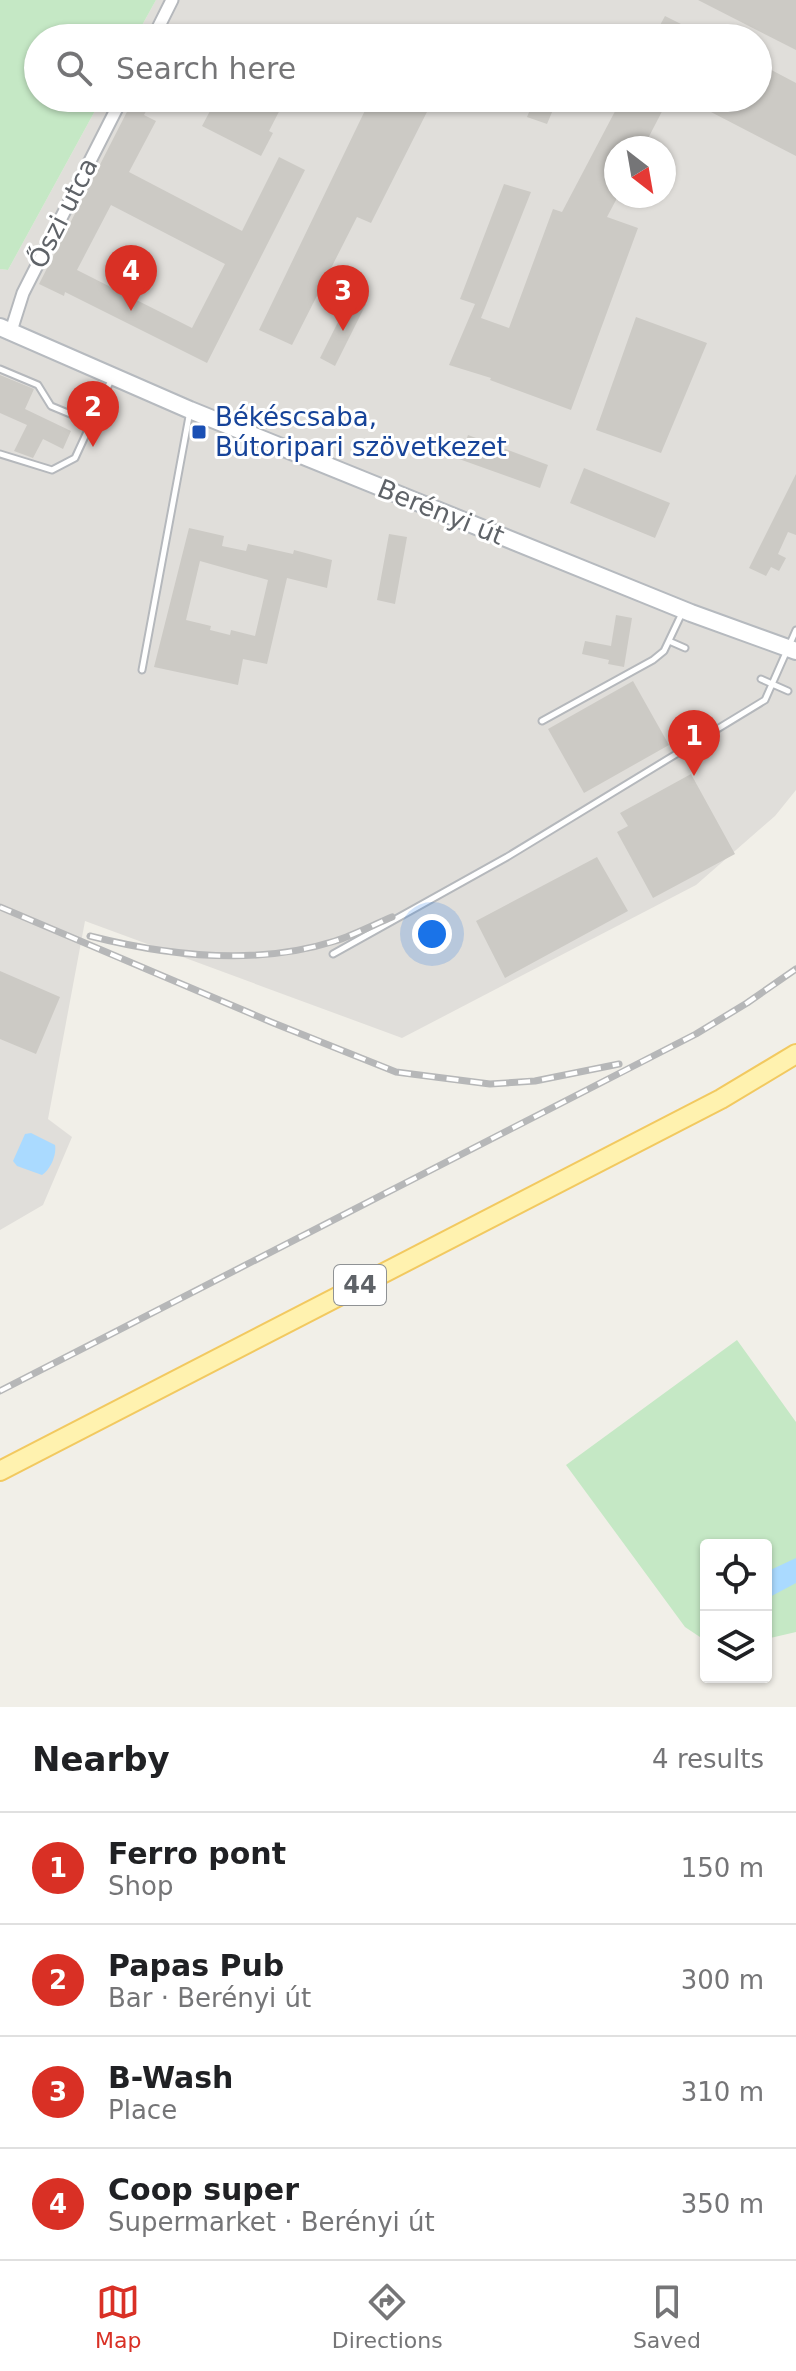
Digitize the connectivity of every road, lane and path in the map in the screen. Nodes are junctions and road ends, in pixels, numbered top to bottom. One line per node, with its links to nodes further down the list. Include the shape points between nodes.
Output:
1 (172, 0): 2 (street)
2 (160, 24)
3 (115, 112): 4 (street, Őszi utca)
4 (6, 329): 6 (street, Berényi út)
5 (0, 369): 8 (lane, via 38,385 51,406)
6 (113, 375): 7 (street, Berényi út); 8 (lane)
7 (190, 410): 10 (street, Berényi út); 15 (lane)
8 (92, 423): 9 (lane, via 75,458 52,470)
9 (0, 454)
10 (684, 610): 12 (lane); 14 (street, Berényi út)
11 (796, 630): 14 (lane)
12 (669, 641): 13 (lane); 19 (lane, via 653,660)
13 (685, 648)
14 (793, 650): 17 (lane)
15 (142, 670)
16 (761, 679): 17 (lane)
17 (772, 684): 18 (lane); 20 (lane, via 765,700 507,857)
18 (788, 691)
19 (542, 721)
20 (333, 954)
21 (796, 1054): 22 (main road, 44, via 721,1099)
22 (0, 1471)

